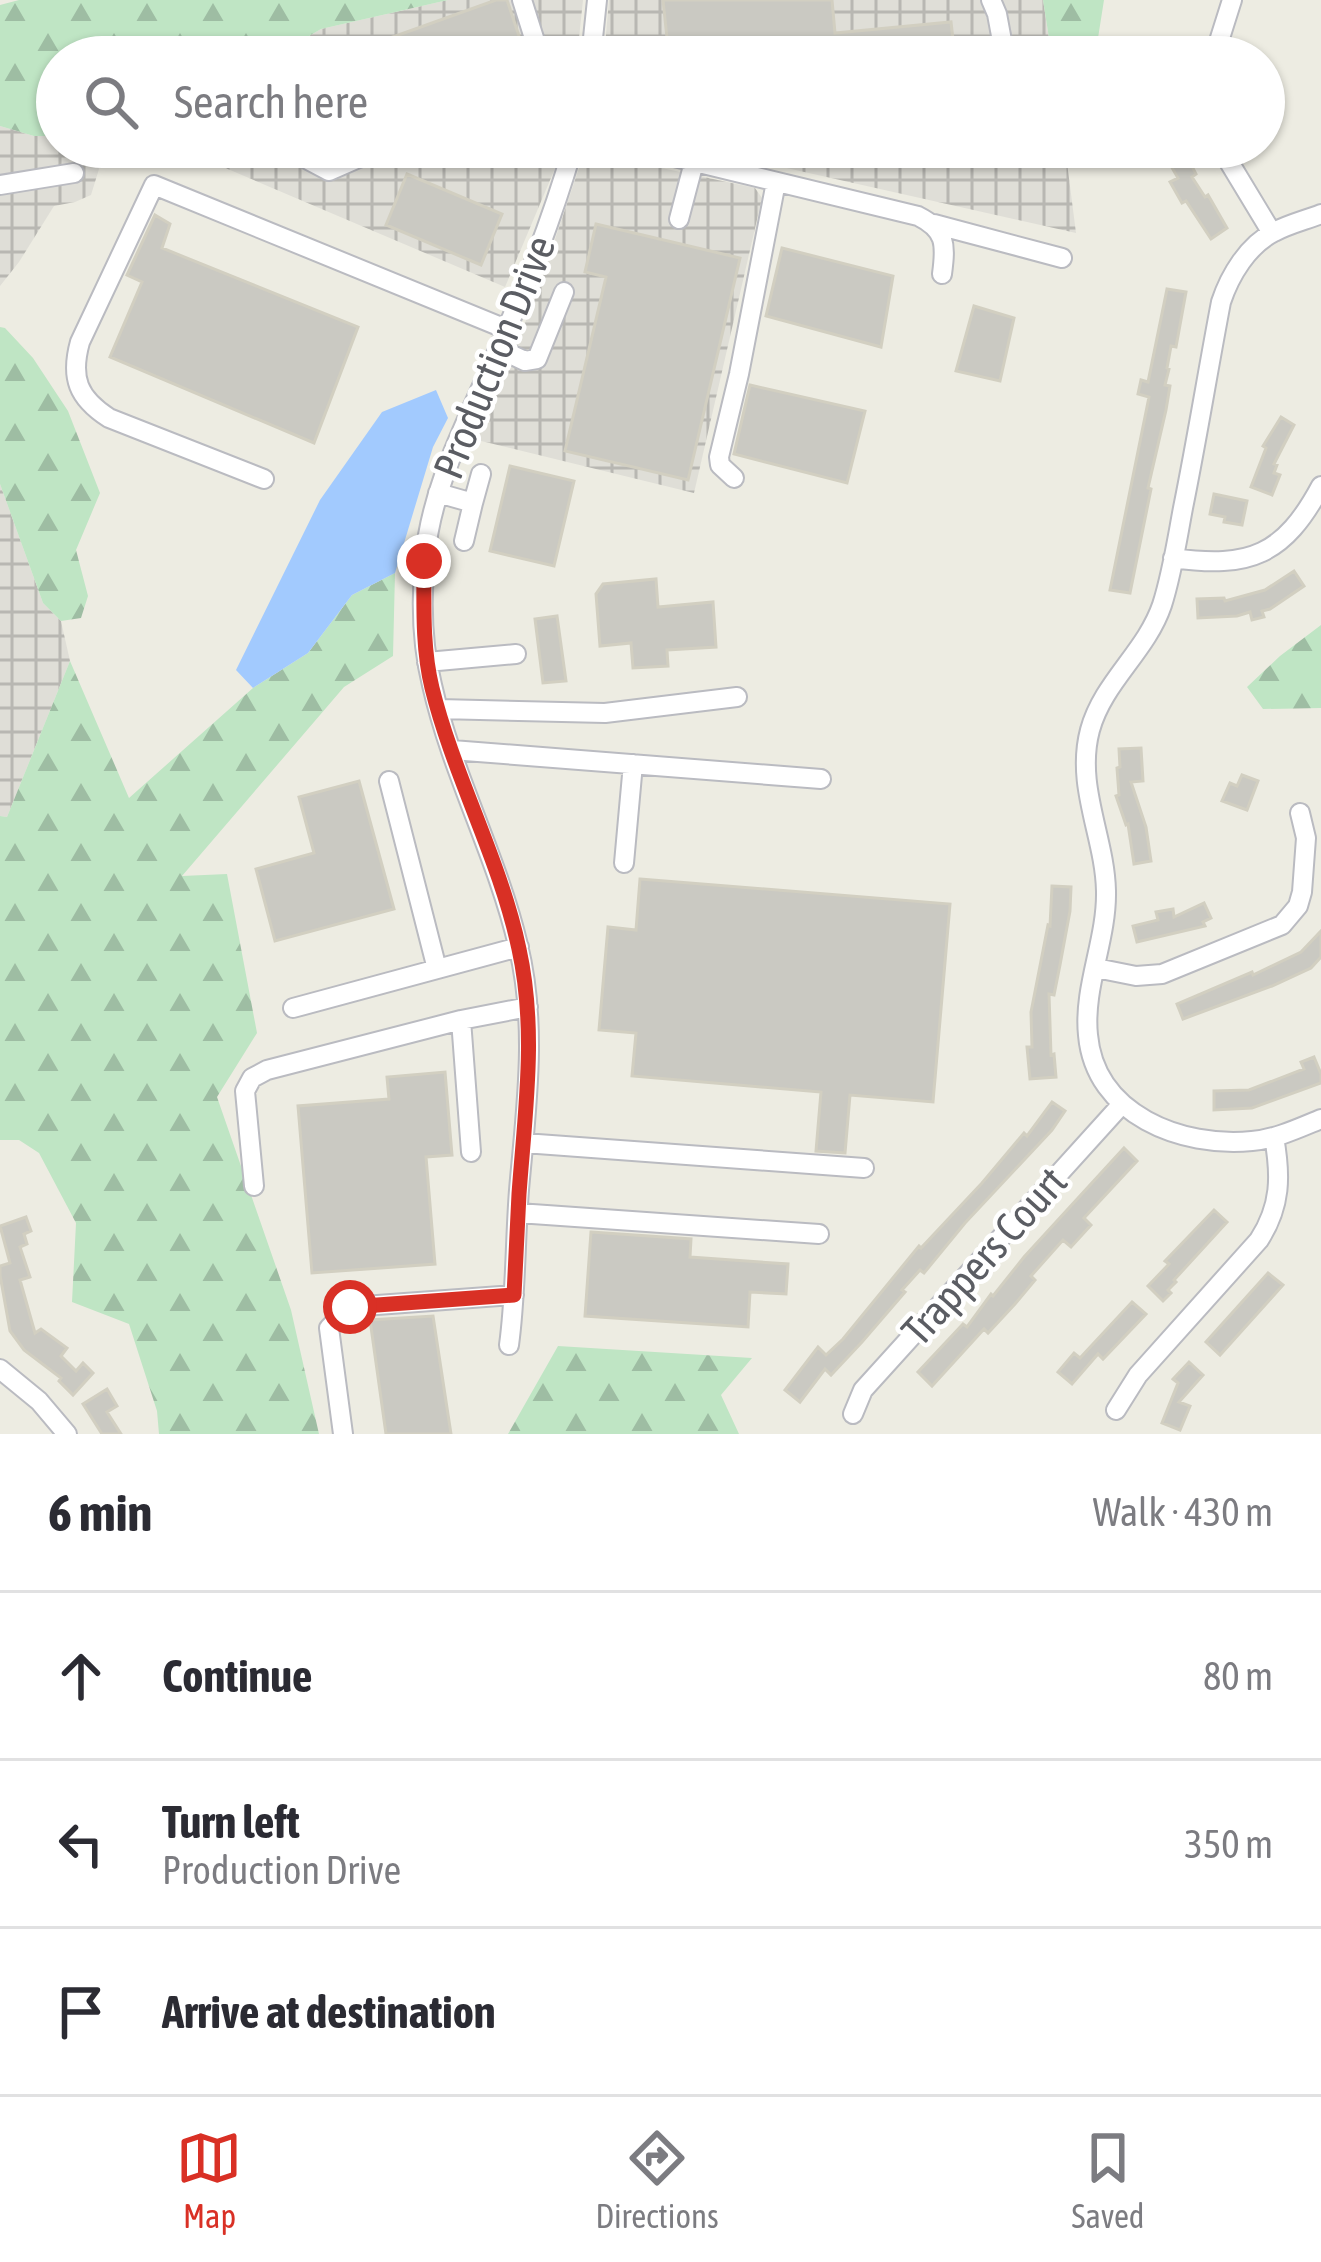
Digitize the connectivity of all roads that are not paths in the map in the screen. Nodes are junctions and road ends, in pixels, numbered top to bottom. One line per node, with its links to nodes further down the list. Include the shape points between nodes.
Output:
1 (522, 0): 5 (street)
2 (597, 0): 6 (street)
3 (991, 0): 7 (street)
4 (1232, 0): 8 (street)
5 (533, 36)
6 (593, 36)
7 (1001, 36)
8 (1221, 36)
9 (566, 168): 23 (street, Production Drive)
10 (692, 168): 17 (street)
11 (736, 168): 14 (street)
12 (1233, 168): 19 (street)
13 (74, 172): 15 (street)
14 (776, 182): 18 (street); 26 (street, via 719,457)
15 (0, 184)
16 (1321, 214): 19 (street)
17 (679, 219)
18 (934, 224): 20 (street); 21 (street, via 944,244)
19 (1272, 232): 32 (street, via 1238,266 1220,302)
20 (1062, 258)
21 (942, 274)
22 (564, 292): 24 (street, via 537,359)
23 (506, 329): 24 (street, Production Drive); 27 (street, via 154,184 80,343 80,387 109,418)
24 (499, 349): 29 (street, Production Drive)
25 (481, 474): 30 (street)
26 (734, 478)
27 (264, 479)
28 (1321, 486): 32 (street, via 1294,528 1253,556 1213,564)
29 (438, 493): 30 (street); 34 (street, Production Drive, via 424,561)
30 (473, 503): 31 (street)
31 (464, 541)
32 (1174, 558): 44 (street, via 1153,625 1108,686 1090,728 1087,796 1107,895)
33 (516, 654): 34 (street)
34 (428, 662): 36 (street, Production Drive)
35 (737, 698): 36 (street, via 605,712)
36 (439, 709): 37 (street, Production Drive)
37 (452, 750): 38 (street); 43 (street, Production Drive)
38 (633, 764): 39 (street); 42 (street)
39 (821, 779)
40 (388, 781): 45 (street)
41 (1300, 813): 44 (street, via 1302,892 1282,925 1162,974)
42 (625, 862)
43 (519, 947): 45 (street); 46 (street, Production Drive)
44 (1096, 968): 49 (street, via 1087,1014 1091,1054)
45 (437, 969): 47 (street)
46 (528, 1007): 48 (street); 52 (street, Production Drive)
47 (293, 1008)
48 (461, 1020): 53 (street); 55 (street, via 252,1078 245,1091)
49 (1123, 1104): 51 (street, via 1194,1140); 62 (street, Trappers Court, via 863,1390)
50 (1321, 1119): 51 (street)
51 (1274, 1137): 61 (street, via 1280,1184 1269,1224)
52 (524, 1143): 54 (street); 56 (street, Production Drive)
53 (471, 1152)
54 (864, 1168)
55 (254, 1186)
56 (518, 1214): 57 (street); 58 (street, Production Drive)
57 (819, 1234)
58 (514, 1295): 59 (street, Production Drive); 64 (street, via 350,1307 329,1328)
59 (509, 1345)
60 (0, 1369): 63 (street)
61 (1115, 1410)
62 (853, 1414)
63 (67, 1434)
64 (343, 1434)

